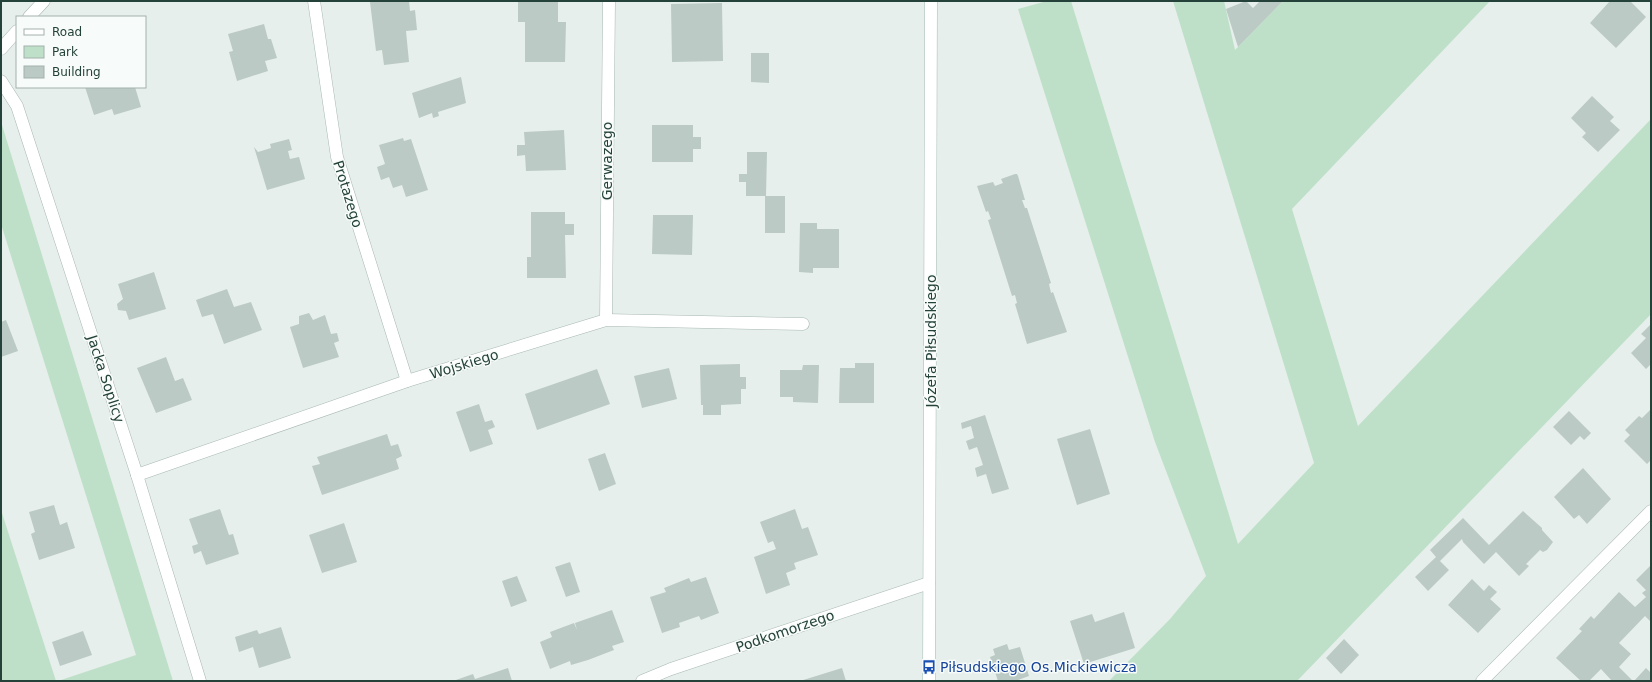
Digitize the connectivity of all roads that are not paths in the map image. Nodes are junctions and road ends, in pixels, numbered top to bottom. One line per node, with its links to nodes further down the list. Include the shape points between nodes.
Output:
1 (44, 1): 5 (street)
2 (314, 1): 11 (street, Protazego, via 337,157)
3 (609, 1): 9 (street, Gerwazego)
4 (932, 1): 14 (street, Józefa Piłsudskiego)
5 (30, 16)
6 (16, 32): 7 (street)
7 (1, 49)
8 (1, 81): 12 (street, Jacka Soplicy, via 17,106)
9 (606, 320): 10 (street, Wojskiego); 11 (street, Wojskiego)
10 (803, 324)
11 (407, 381): 12 (street, Wojskiego)
12 (137, 475): 15 (street, Jacka Soplicy)
13 (1651, 511): 18 (street)
14 (929, 582): 16 (street, Podkomorzego); 17 (street, Józefa Piłsudskiego)
15 (200, 681)
16 (642, 681)
17 (929, 681)
18 (1482, 681)

